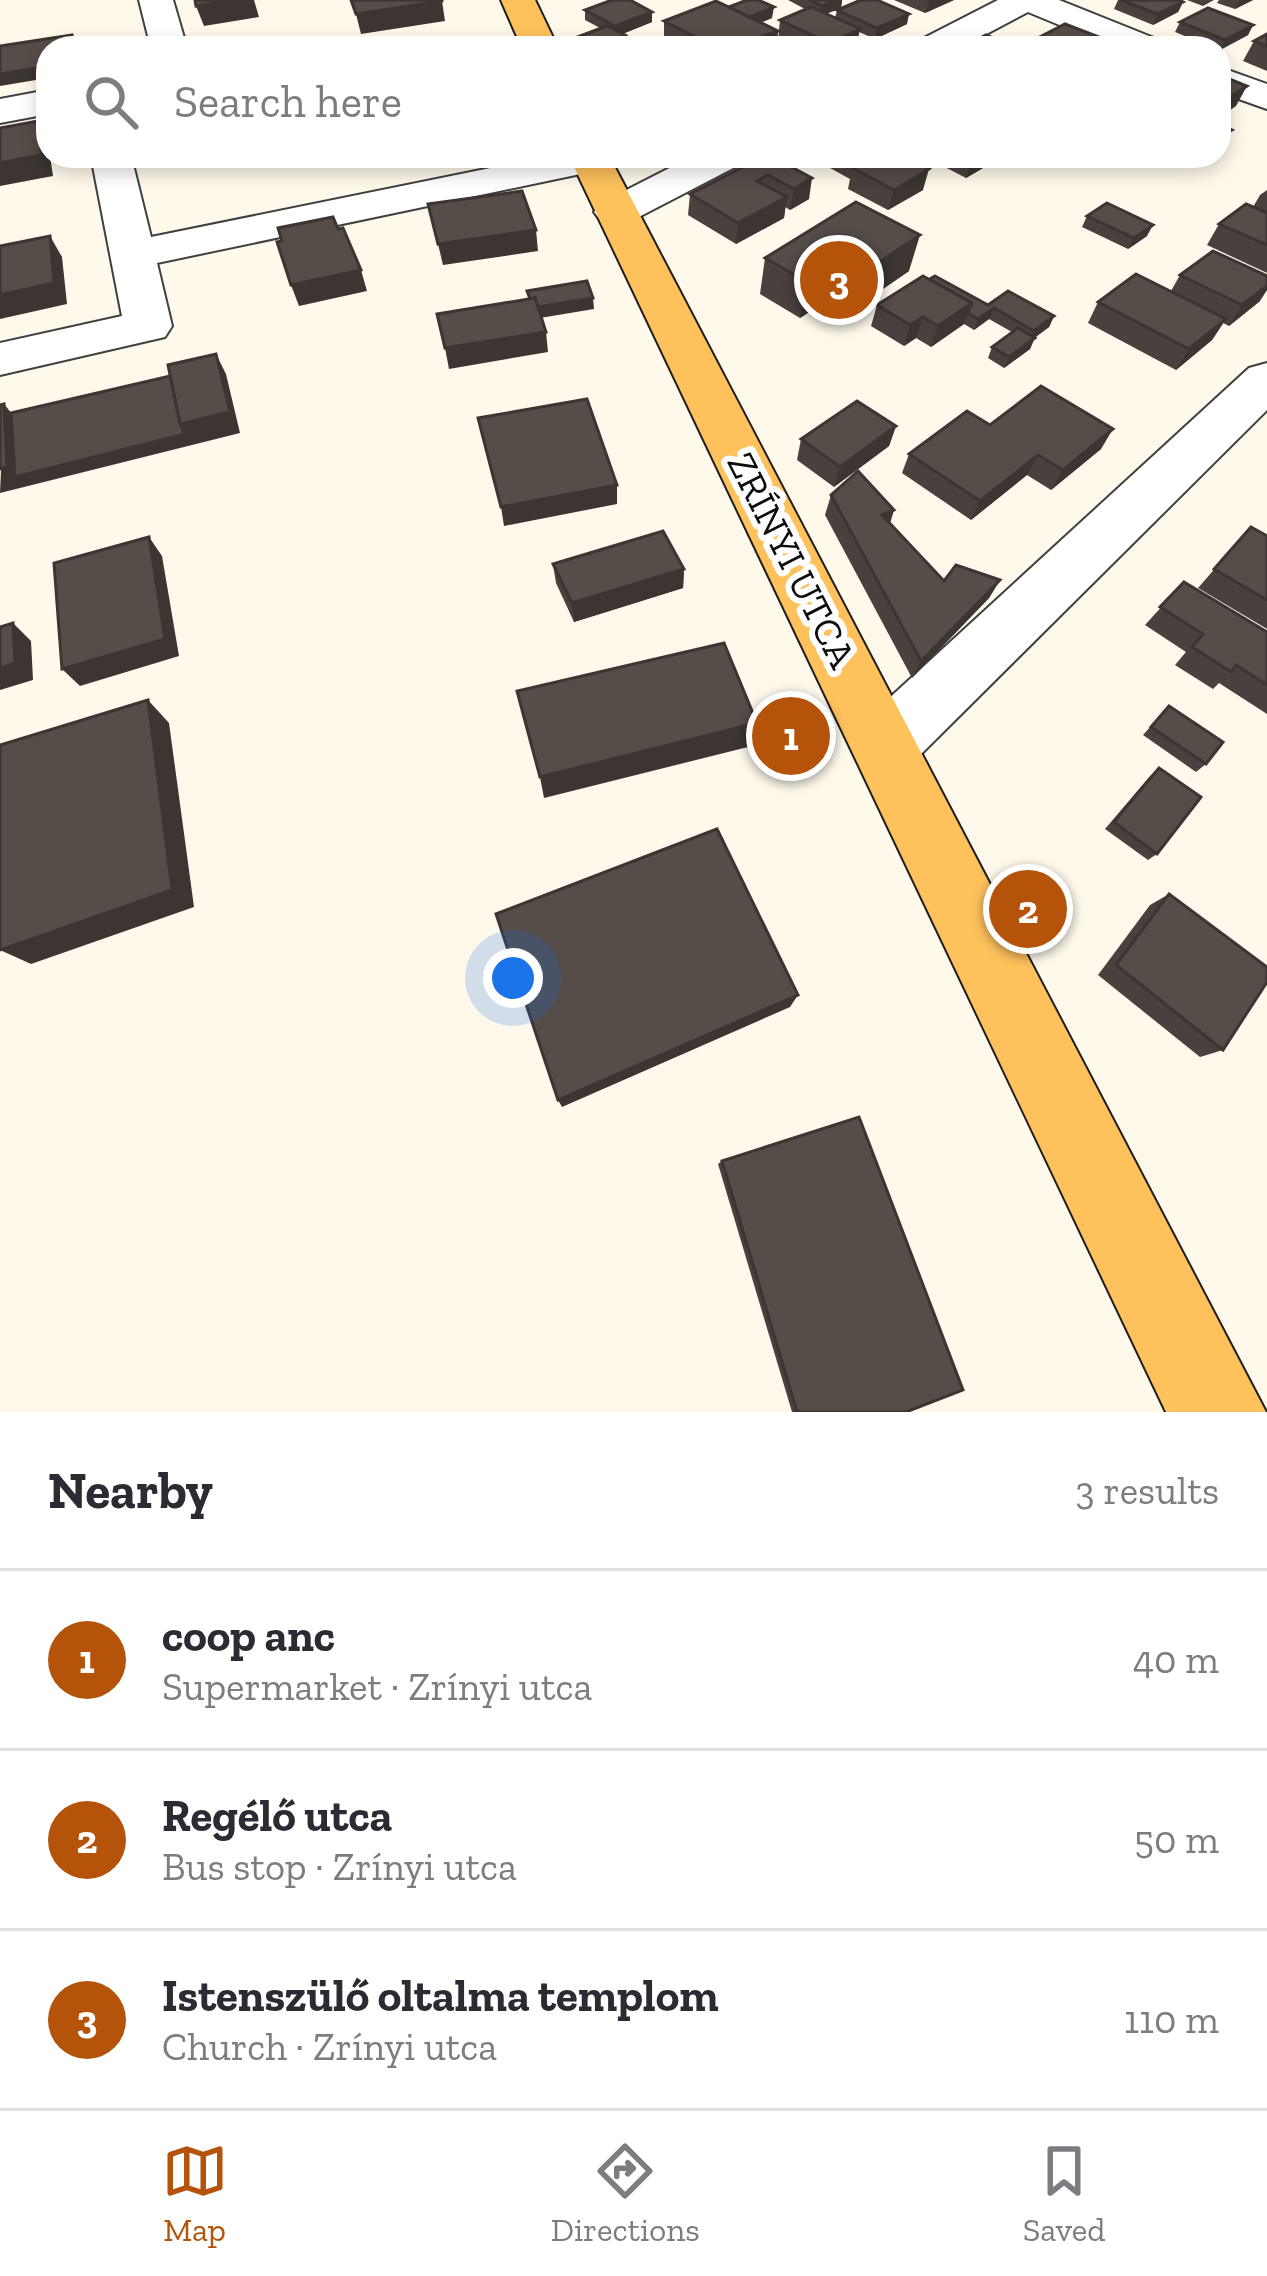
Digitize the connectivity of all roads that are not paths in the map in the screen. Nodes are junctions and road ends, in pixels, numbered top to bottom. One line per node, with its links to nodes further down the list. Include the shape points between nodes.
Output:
1 (156, 0): 4 (street)
2 (518, 0): 5 (main road)
3 (1027, 0): 6 (street); 7 (street)
4 (166, 36)
5 (534, 36)
6 (956, 36)
7 (1116, 36)
8 (1231, 83): 9 (street)
9 (1267, 98)
10 (36, 104): 11 (street)
11 (0, 111)
12 (113, 168): 15 (street)
13 (648, 168): 14 (street)
14 (598, 176): 15 (street); 18 (main road, ZRÍNYI UTCA)
15 (130, 255): 16 (street, via 148,326)
16 (0, 359)
17 (1267, 380): 18 (street)
18 (885, 746): 19 (main road, ZRÍNYI UTCA)
19 (1216, 1412)

